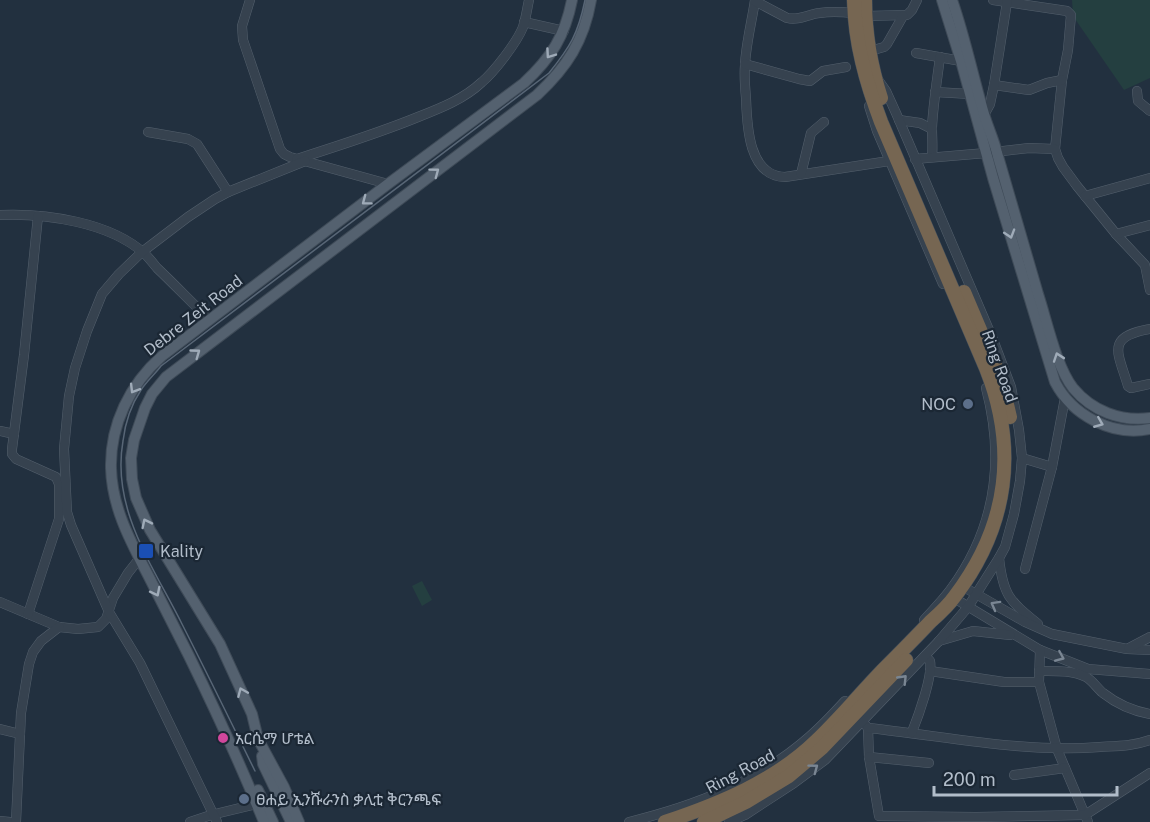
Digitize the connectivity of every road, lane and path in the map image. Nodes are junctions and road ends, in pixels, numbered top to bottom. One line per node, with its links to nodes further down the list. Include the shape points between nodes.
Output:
1 (250, 0): 38 (street, via 242,26 243,40 280,148 284,154)
2 (529, 0): 14 (street)
3 (572, 0): 15 (main road, Debre Zeit Road)
4 (591, 0): 90 (main road, Debre Zeit Road, one-way to 4, via 241,687 220,644 139,507 132,458 145,408 166,377 188,359 554,79 573,54 589,17)
5 (755, 0): 12 (street, via 792,20); 20 (street)
6 (865, 0): 12 (highway, Ring Road)
7 (917, 0): 13 (street)
8 (942, 0): 19 (main road)
9 (952, 0): 29 (main road)
10 (993, 0): 11 (street)
11 (1007, 2): 23 (street, via 1070,13); 24 (street)
12 (858, 10): 13 (street); 16 (highway, Ring Road); 22 (highway, Ring Road, via 857,37)
13 (903, 16): 16 (street, via 887,44)
14 (524, 22): 15 (street); 38 (street, via 486,78 449,104)
15 (564, 31): 42 (main road, Debre Zeit Road, one-way to 42, via 545,62 524,83)
16 (870, 51): 22 (highway, Ring Road)
17 (916, 53): 18 (street)
18 (940, 57): 19 (street); 26 (street)
19 (961, 61): 27 (main road)
20 (745, 64): 21 (street, via 810,81 823,71); 40 (street, via 748,132 756,156 765,170 774,175)
21 (846, 67)
22 (871, 78): 30 (street, via 886,91); 39 (street, via 867,97); 66 (highway, Ring Road, via 1001,379 1010,421 1013,466 1006,513 995,548)
23 (1062, 80): 24 (street, via 1029,90); 34 (street)
24 (994, 85): 29 (street)
25 (1137, 91): 28 (street, via 1138,101)
26 (935, 92): 27 (street); 32 (street)
27 (970, 94): 35 (main road)
28 (1150, 111)
29 (984, 115): 35 (main road)
30 (899, 120): 32 (street); 37 (street)
31 (824, 122): 40 (street, via 812,133)
32 (932, 129): 36 (street)
33 (148, 132): 43 (street, via 197,144)
34 (1055, 149): 35 (street); 44 (street)
35 (992, 153): 36 (street); 54 (main road, one-way to 54, via 1052,373); 55 (main road, one-way to 35, via 1122,418 1101,411 1071,385 1058,359)
36 (932, 157): 37 (street)
37 (915, 159): 59 (street, via 1005,369 1015,405)
38 (301, 160): 42 (street); 43 (street)
39 (890, 161): 40 (street); 111 (street, via 985,384 993,416 996,468 986,523 951,590 809,737 764,770 722,791)
40 (801, 174)
41 (1150, 178): 44 (street)
42 (388, 184): 51 (main road, Debre Zeit Road, one-way to 51)
43 (228, 192): 49 (street)
44 (1085, 196): 48 (street)
45 (0, 215): 46 (street)
46 (38, 216): 49 (street, via 100,228); 58 (street)
47 (1150, 225): 48 (street)
48 (1116, 234): 50 (street, via 1145,265)
49 (142, 252): 51 (street); 61 (street, via 102,294 75,368 64,449)
50 (1150, 290)
51 (210, 320): 64 (main road, Debre Zeit Road, one-way to 64, via 142,376 112,441 114,496)
52 (1150, 329): 53 (street, via 1126,335 1118,348 1128,386)
53 (1150, 384)
54 (1065, 398): 56 (main road, one-way to 56, via 1085,416 1104,425 1126,430); 60 (street)
55 (1150, 418)
56 (1150, 429)
57 (0, 431): 58 (street)
58 (14, 434): 62 (street, via 12,454 16,459 56,477 60,484)
59 (1022, 458): 60 (street); 63 (street, via 1014,514)
60 (1052, 467): 65 (street)
61 (67, 512): 62 (street); 68 (street)
62 (59, 519): 69 (street)
63 (999, 558): 66 (street); 71 (street, via 1004,589 1013,603)
64 (139, 559): 68 (street, via 120,585); 94 (main road, Debre Zeit Road, one-way to 94)
65 (1025, 569)
66 (965, 596): 71 (street, one-way to 66); 72 (street); 74 (street); 112 (highway, Ring Road, via 816,741 783,767 722,801); 113 (highway, Ring Road, via 814,755 789,776)
67 (0, 602): 69 (street)
68 (109, 612): 70 (street, via 98,627); 99 (street, via 140,663)
69 (28, 614): 70 (street)
70 (59, 627): 88 (street, via 33,651)
71 (1052, 634): 75 (street)
72 (1016, 635): 74 (street, via 973,631); 76 (street)
73 (1150, 637): 75 (street)
74 (939, 640): 78 (street)
75 (1126, 649): 77 (street)
76 (1040, 650): 80 (street); 81 (street, one-way to 81)
77 (1150, 650)
78 (925, 656): 79 (street, via 930,661); 85 (street, one-way to 78)
79 (930, 671): 83 (street, via 1004,682); 87 (street)
80 (1039, 671): 81 (street); 83 (street)
81 (1088, 673): 82 (street); 84 (street, via 1101,692 1113,700)
82 (1150, 674)
83 (1039, 682): 91 (street)
84 (1150, 714)
85 (865, 724): 87 (street); 92 (street); 114 (street, one-way to 85, via 794,783)
86 (0, 729): 88 (street)
87 (912, 732): 91 (street)
88 (20, 734): 105 (street)
89 (1150, 740): 91 (street, via 1134,745)
90 (262, 747): 109 (main road, via 263,764); 110 (main road)
91 (1057, 749): 95 (street)
92 (869, 757): 93 (street); 100 (street)
93 (929, 763)
94 (241, 765): 98 (main road); 108 (main road, via 254,782)
95 (1065, 768): 97 (street); 101 (street)
96 (1150, 773): 101 (street)
97 (1014, 775)
98 (256, 804): 99 (street); 107 (main road)
99 (215, 818): 106 (street)
100 (880, 819): 102 (street)
101 (1086, 819): 102 (street)
102 (976, 820)
103 (0, 821): 104 (street)
104 (10, 822)
105 (16, 822)
106 (190, 822)
107 (264, 822)
108 (273, 822)
109 (291, 822)
110 (299, 822)
111 (629, 822)
112 (665, 822)
113 (704, 822)
114 (729, 822)

